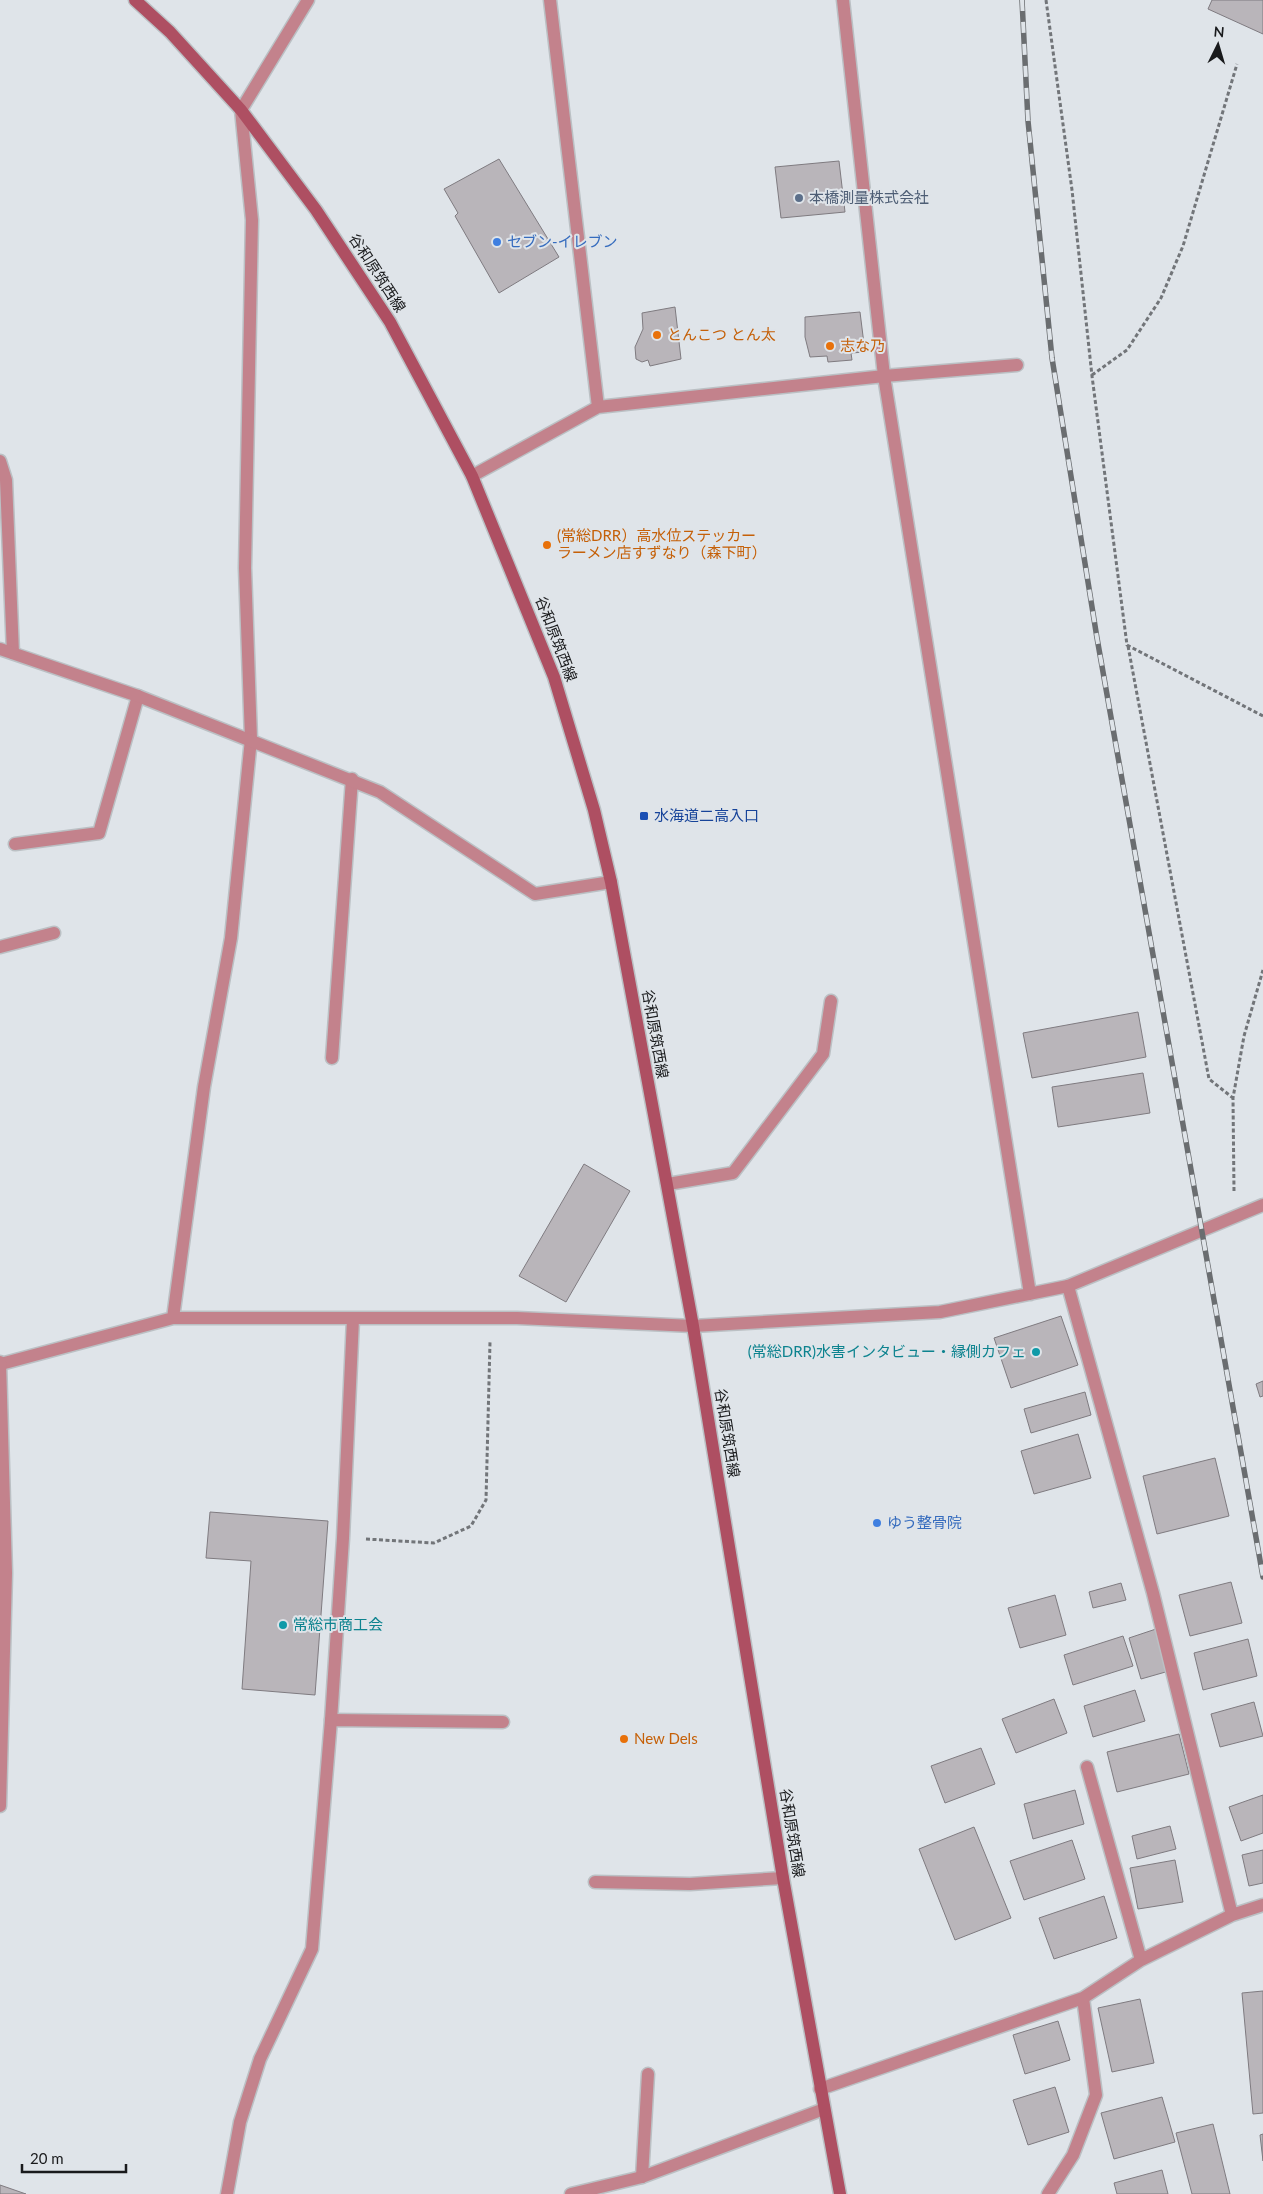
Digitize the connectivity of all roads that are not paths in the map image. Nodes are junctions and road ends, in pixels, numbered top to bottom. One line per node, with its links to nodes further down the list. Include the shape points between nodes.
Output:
1 (135, 0): 5 (main road, 谷和原筑西線, via 170,32)
2 (308, 0): 5 (street)
3 (550, 0): 8 (street)
4 (843, 0): 7 (street)
5 (241, 110): 10 (main road, 谷和原筑西線, via 316,210 390,322); 14 (street, via 252,220 245,568)
6 (1017, 364): 7 (street)
7 (884, 376): 8 (street); 25 (street)
8 (598, 407): 10 (street)
9 (0, 461): 12 (street, via 6,480)
10 (472, 476): 17 (main road, 谷和原筑西線, via 554,677 594,810)
11 (0, 649): 12 (street)
12 (13, 653): 13 (street)
13 (138, 696): 14 (street); 16 (street, via 99,833)
14 (251, 739): 15 (street); 26 (street, via 231,938 204,1087)
15 (352, 779): 17 (street, via 380,792 535,894); 21 (street)
16 (15, 844)
17 (611, 882): 22 (main road, 谷和原筑西線)
18 (54, 933): 19 (street)
19 (0, 947)
20 (831, 1001): 22 (street, via 823,1054 733,1173)
21 (332, 1058)
22 (668, 1184): 28 (main road, 谷和原筑西線)
23 (1263, 1205): 24 (street)
24 (1068, 1286): 25 (street); 37 (street, via 1152,1593)
25 (1030, 1294): 28 (street, via 940,1312)
26 (173, 1318): 27 (street); 29 (street)
27 (353, 1319): 28 (street, via 490,1318); 30 (street)
28 (692, 1326): 34 (main road, 谷和原筑西線)
29 (0, 1363): 33 (street, via 6,1572)
30 (331, 1720): 31 (street); 44 (street, via 312,1949 260,2059 240,2122)
31 (503, 1722)
32 (1087, 1767): 38 (street)
33 (0, 1806)
34 (783, 1878): 35 (street, via 690,1884); 41 (main road, 谷和原筑西線)
35 (595, 1882)
36 (1263, 1905): 37 (street)
37 (1232, 1915): 38 (street)
38 (1141, 1960): 39 (street)
39 (1082, 1998): 41 (street); 47 (street, via 1096,2095 1073,2155)
40 (648, 2074): 43 (street)
41 (820, 2089): 42 (main road, 谷和原筑西線)
42 (824, 2109): 43 (street); 46 (main road, 谷和原筑西線)
43 (642, 2177): 45 (street)
44 (227, 2194)
45 (571, 2194)
46 (840, 2194)
47 (1048, 2194)

